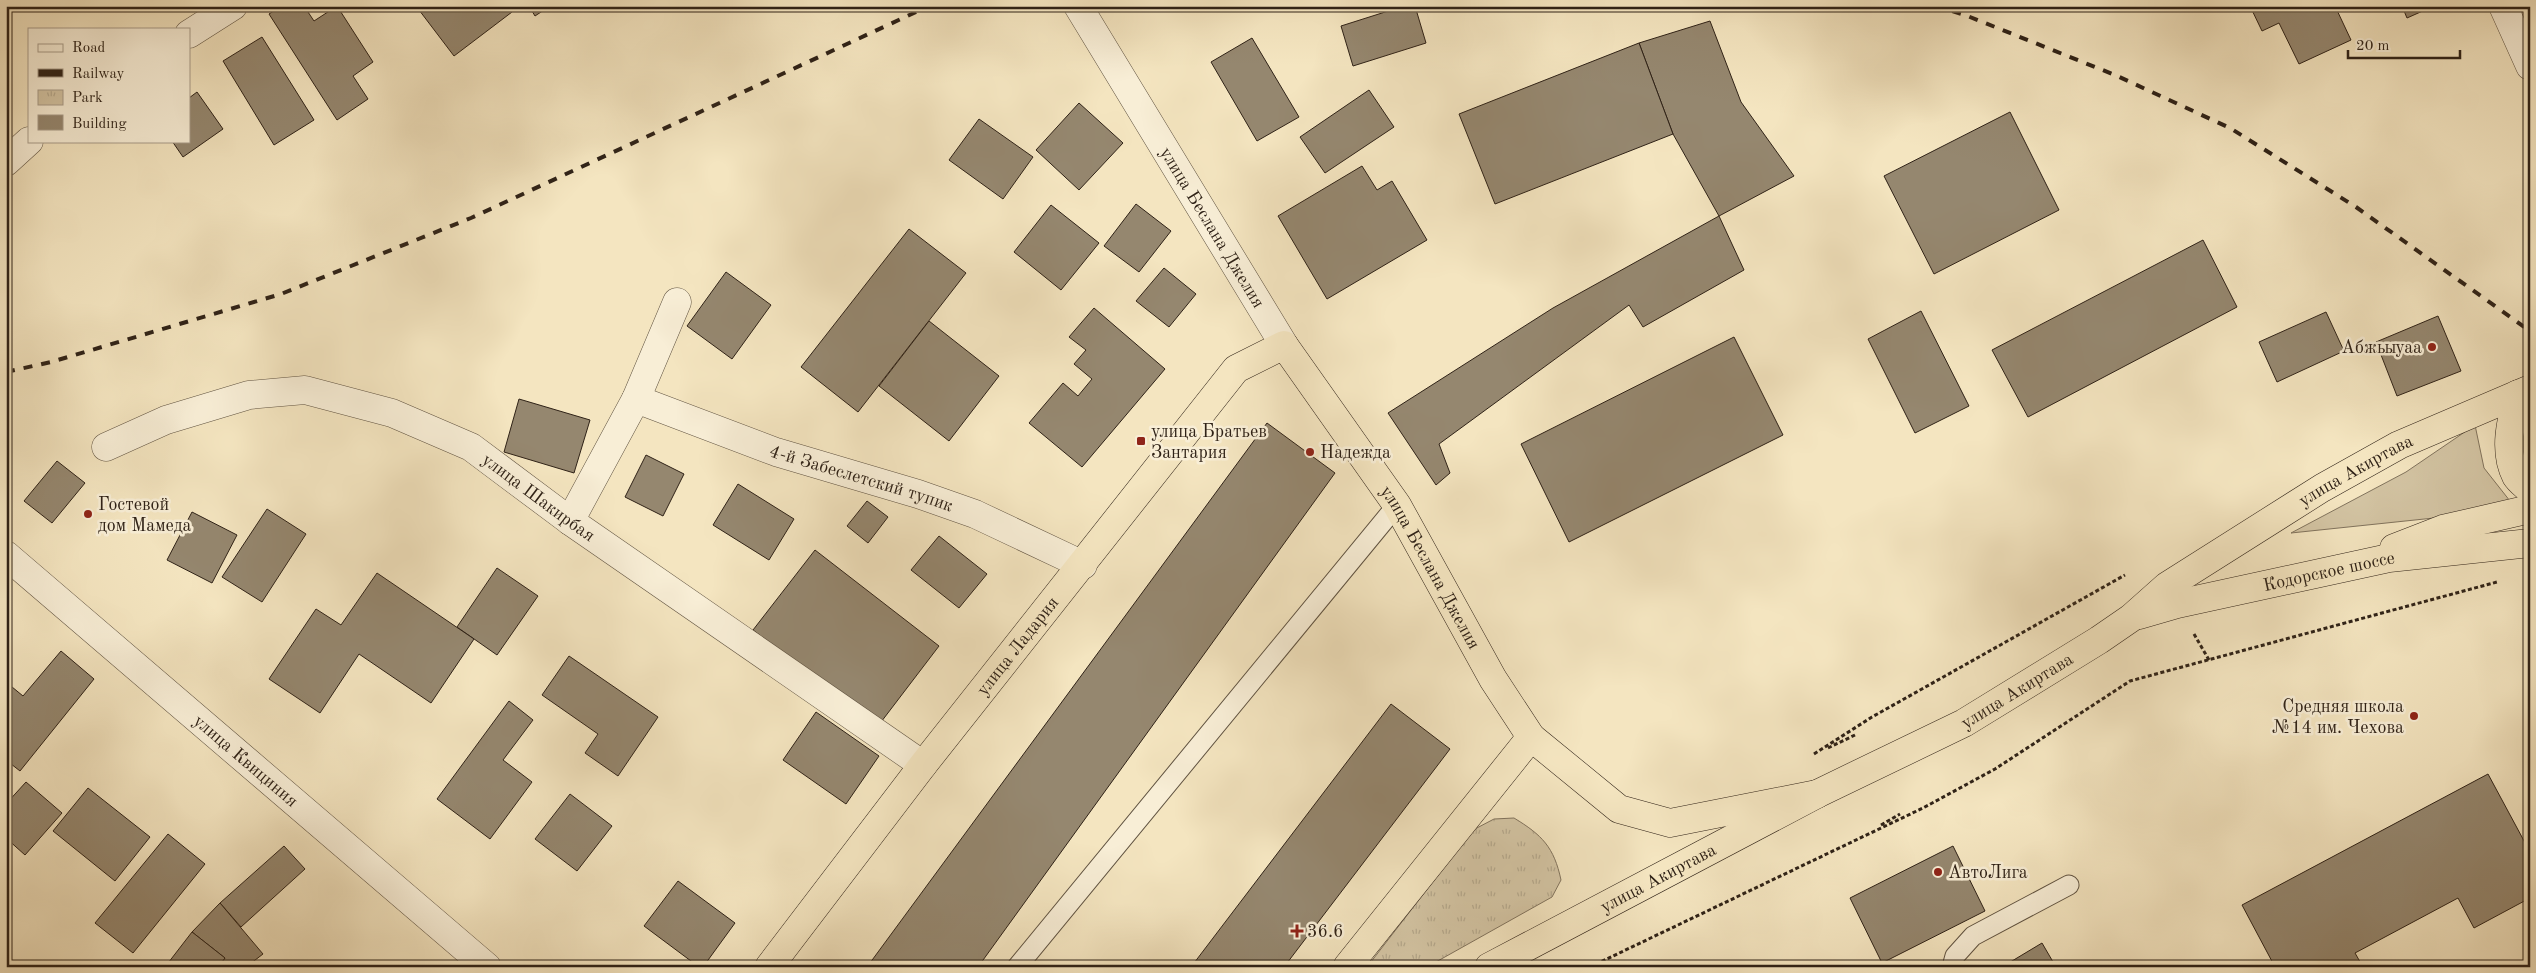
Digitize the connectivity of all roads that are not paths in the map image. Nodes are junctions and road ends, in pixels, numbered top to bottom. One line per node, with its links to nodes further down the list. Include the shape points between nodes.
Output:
1 (233, 6): 4 (street)
2 (1078, 6): 9 (street, улица Беслана Джелия)
3 (2503, 6): 5 (street)
4 (190, 33)
5 (2530, 66)
6 (28, 142): 7 (street)
7 (6, 162)
8 (676, 302): 11 (street)
9 (1284, 346): 14 (highway, улица Беслана Джелия); 19 (highway, улица Ладария, via 1236,369)
10 (2524, 392): 13 (highway, via 2510,423 2509,447 2516,476); 21 (highway, улица Акиртава, via 2399,446 2322,488 2168,586)
11 (636, 399): 16 (street); 19 (street, 4-й Забеслетский тупик, via 776,452 975,514)
12 (106, 447): 16 (street, улица Шакирбая, via 166,420 249,395 305,390 392,413 471,447)
13 (2530, 490)
14 (1397, 504): 22 (highway, улица Беслана Джелия, via 1493,679); 28 (lane)
15 (2530, 509): 20 (highway, via 2443,528)
16 (570, 521): 23 (street, улица Шакирбая)
17 (2530, 543): 20 (highway, Кодорское шоссе, via 2389,558)
18 (6, 555): 26 (street, улица Квициния)
19 (1083, 565): 23 (highway, улица Ладария)
20 (2349, 566): 21 (highway, Кодорское шоссе, via 2177,604)
21 (2131, 618): 24 (highway, улица Акиртава, via 1964,723)
22 (1531, 736): 24 (highway, улица Беслана Джелия, via 1619,809 1670,823); 29 (highway)
23 (923, 765): 27 (highway, улица Ладария)
24 (1817, 794): 30 (highway, улица Акиртава)
25 (2069, 885): 31 (lane, via 1973,936 1955,956)
26 (487, 967)
27 (769, 967)
28 (1017, 967)
29 (1347, 967)
30 (1489, 967)
31 (1952, 967)

